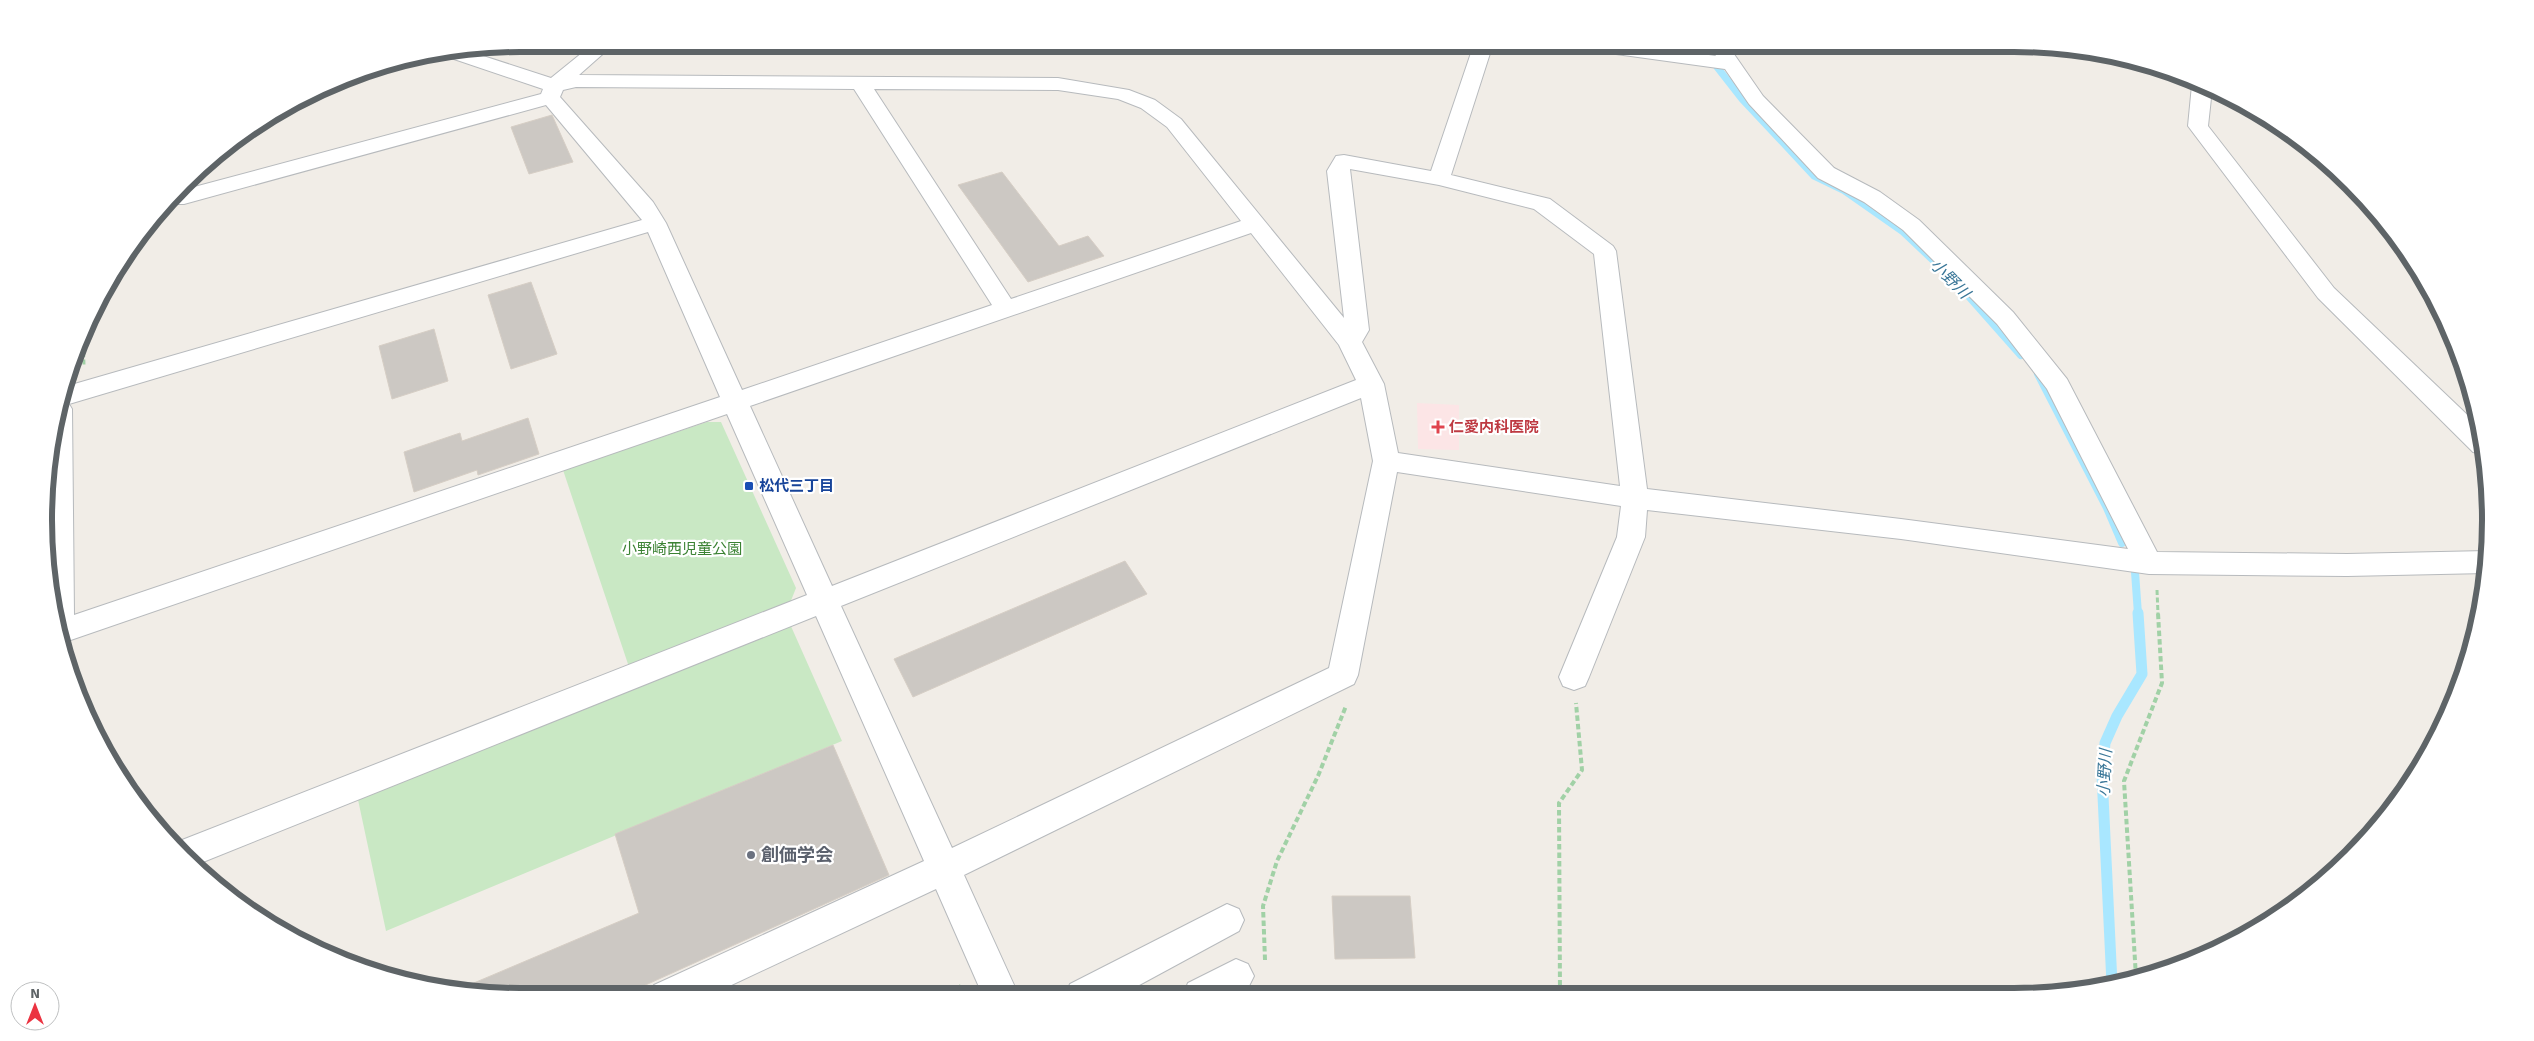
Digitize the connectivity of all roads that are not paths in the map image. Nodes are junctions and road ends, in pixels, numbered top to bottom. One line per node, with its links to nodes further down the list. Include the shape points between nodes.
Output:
1 (595, 52): 7 (street)
2 (1481, 52): 9 (street)
3 (1696, 52): 4 (street)
4 (1723, 54): 23 (street, via 1756,100 1826,173 1872,197 1910,225 2005,318 2058,385)
5 (464, 56): 7 (street)
6 (861, 84): 7 (street, via 576,81); 12 (street, via 1058,84 1122,94 1148,104 1174,123); 13 (street)
7 (552, 92): 10 (street); 11 (street)
8 (2201, 92): 18 (street, via 2198,126 2326,293)
9 (1439, 179): 14 (street, via 1344,161 1338,171 1355,308 1356,330); 21 (street, via 1542,204 1606,251)
10 (183, 197)
11 (656, 223): 16 (street); 17 (street)
12 (1255, 224): 13 (street); 14 (street)
13 (1006, 309): 17 (street)
14 (1350, 342): 15 (street)
15 (1371, 384): 20 (street); 25 (street)
16 (69, 395)
17 (733, 402): 25 (street); 26 (street)
18 (2474, 437)
19 (59, 444): 24 (street)
20 (1386, 461): 21 (street); 29 (street, via 1343,675)
21 (1635, 498): 23 (street); 27 (street, via 1631,537)
22 (2479, 562): 23 (street)
23 (2149, 563)
24 (59, 597)
25 (824, 602): 28 (street); 29 (street)
26 (65, 630)
27 (1574, 678)
28 (191, 852)
29 (943, 869): 32 (street); 33 (street)
30 (1227, 920): 34 (street)
31 (1250, 971): 35 (street)
32 (686, 988)
33 (997, 988)
34 (1098, 988)
35 (1217, 988)

